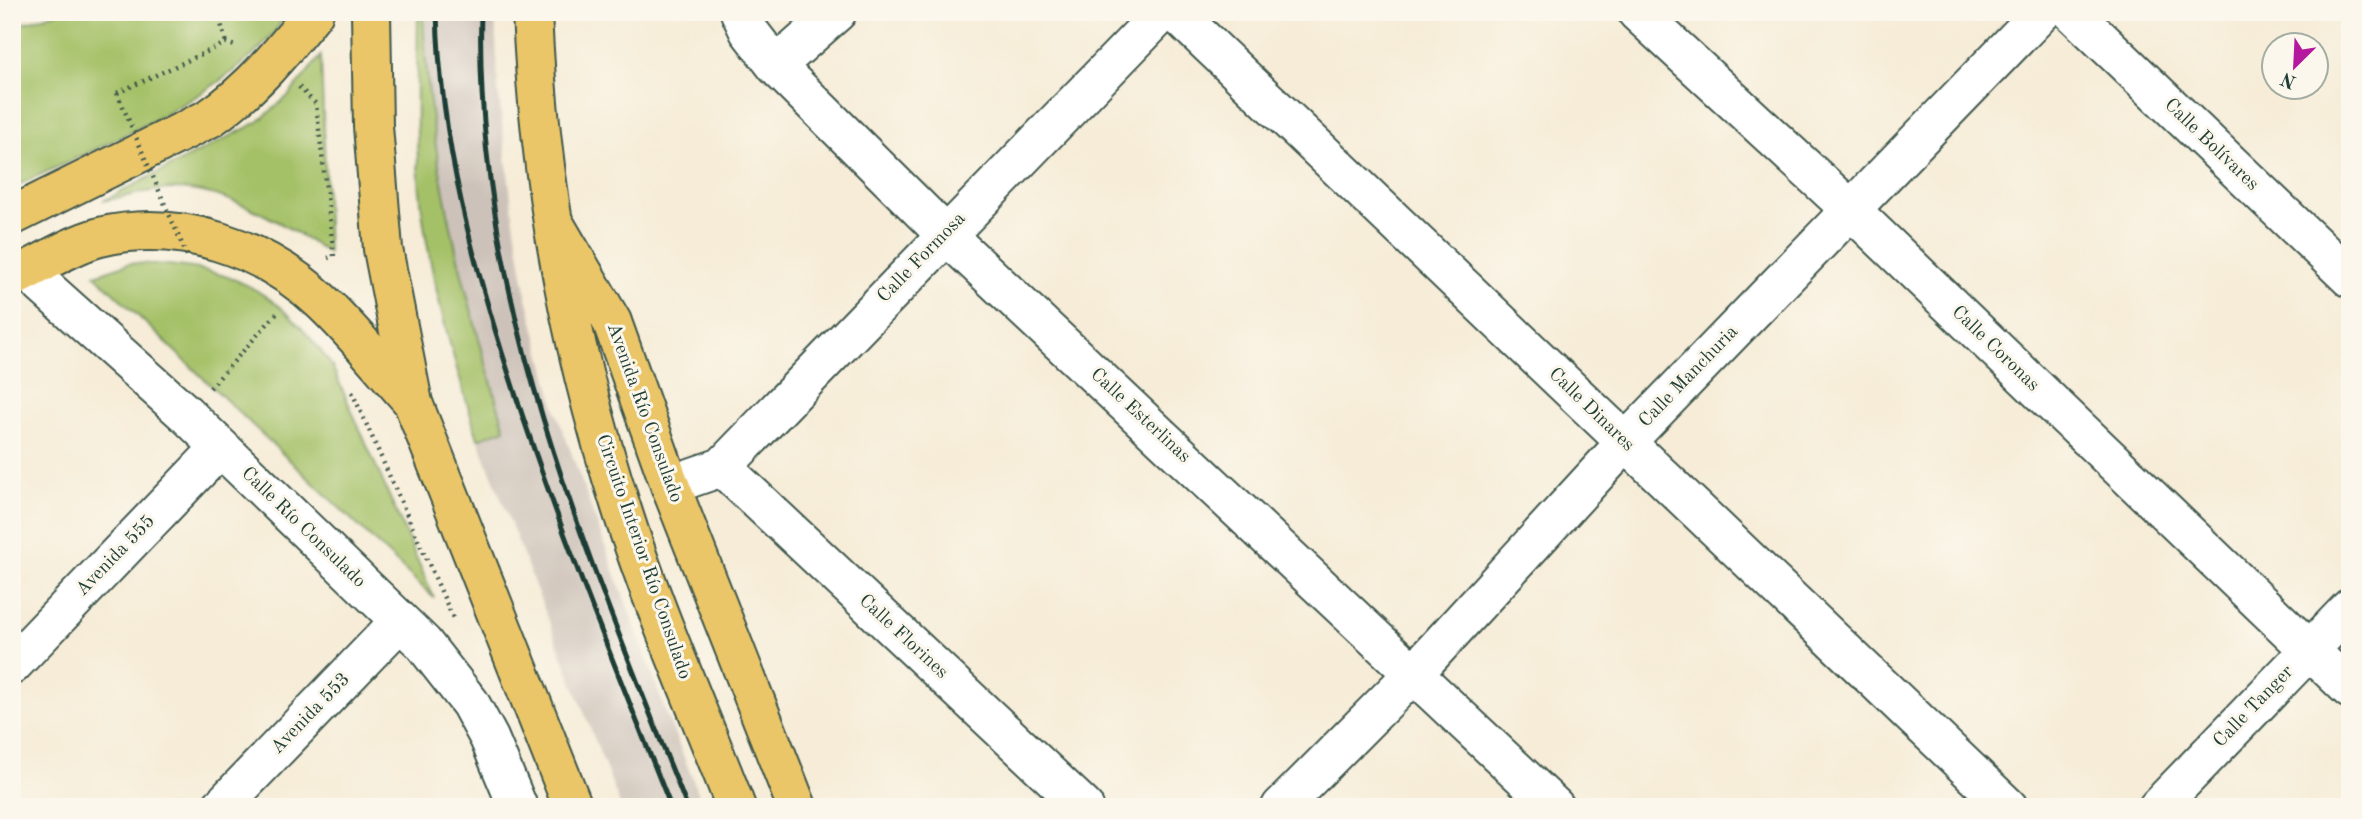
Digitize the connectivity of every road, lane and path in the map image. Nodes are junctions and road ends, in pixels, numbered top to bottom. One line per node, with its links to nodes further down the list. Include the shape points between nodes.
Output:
1 (218, 12): 18 (path, bridge, via 226,43 117,93)
2 (314, 12): 12 (main road)
3 (371, 12): 24 (main road, via 373,126 383,249)
4 (532, 12): 16 (main road, Avenida Río Consulado)
5 (740, 12): 13 (street, Calle Esterlinas)
6 (837, 12): 13 (street)
7 (1163, 12): 17 (street, Calle Formosa)
8 (1175, 12): 26 (street, Calle Dinares)
9 (1637, 12): 14 (street, Calle Coronas)
10 (2042, 12): 14 (street, Calle Manchuria)
11 (2071, 12): 20 (street, Calle Bolívares)
12 (274, 61): 15 (main road, via 252,87 210,118); 19 (path, via 316,104 334,256)
13 (776, 66): 17 (street, Calle Esterlinas)
14 (1850, 209): 26 (street, Calle Manchuria); 33 (street, Calle Coronas)
15 (12, 216)
16 (551, 219): 29 (main road, Avenida Río Consulado, via 612,321); 40 (main road, Circuito Interior Río Consulado, via 593,412 623,513)
17 (945, 234): 28 (street, Calle Formosa); 35 (street, Calle Esterlinas)
18 (188, 258)
19 (323, 260)
20 (2350, 278)
21 (27, 281): 24 (main road, via 98,238 133,232 204,237 264,260 321,301); 25 (street, Calle Río Consulado)
22 (286, 303): 25 (path)
23 (347, 382): 32 (path)
24 (413, 403): 39 (main road)
25 (186, 415): 27 (street, Calle Río Consulado)
26 (1625, 443): 35 (street, Calle Manchuria); 45 (street, Calle Dinares)
27 (220, 448): 31 (street, Calle Río Consulado); 34 (street, Avenida 555)
28 (722, 467): 29 (street, Calle Formosa); 42 (street, Calle Florines)
29 (670, 485): 41 (main road, Avenida Río Consulado)
30 (2350, 608): 33 (street, Calle Tanger)
31 (400, 621): 37 (street, Avenida 553); 38 (street, Calle Río Consulado, via 470,703)
32 (456, 624)
33 (2309, 650): 36 (street, Calle Coronas); 46 (street, Calle Tanger)
34 (12, 664)
35 (1415, 672): 43 (street, Calle Manchuria); 44 (street, Calle Esterlinas)
36 (2350, 689)
37 (221, 807)
38 (518, 807)
39 (573, 807)
40 (736, 807)
41 (797, 807)
42 (1084, 807)
43 (1281, 807)
44 (1555, 807)
45 (2008, 807)
46 (2158, 807)

